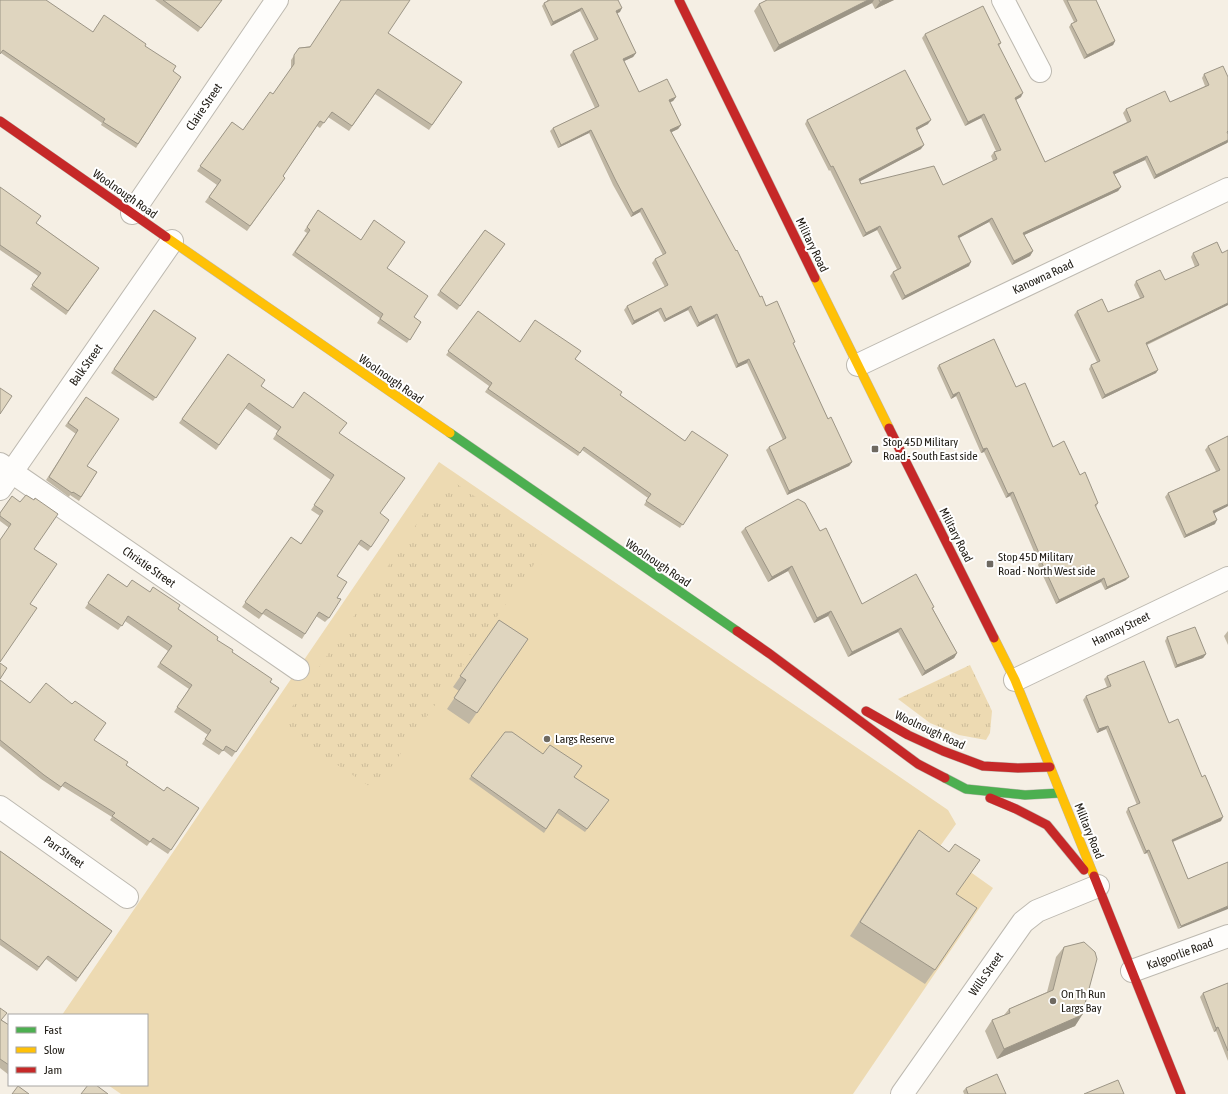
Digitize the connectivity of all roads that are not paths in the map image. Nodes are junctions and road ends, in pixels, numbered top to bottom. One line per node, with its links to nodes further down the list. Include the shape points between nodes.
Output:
1 (277, 0): 7 (street, Claire Street)
2 (679, 0): 9 (street, Military Road)
3 (1003, 0): 4 (street)
4 (1040, 72)
5 (0, 121): 7 (street, Woolnough Road)
6 (1228, 189): 9 (street, Kanowna Road)
7 (132, 213): 8 (street, Woolnough Road)
8 (172, 242): 10 (street, Balk Street); 12 (street, Woolnough Road)
9 (858, 365): 14 (street, Military Road)
10 (4, 475): 13 (street, Christie Street)
11 (1228, 578): 14 (street, Hannay Street)
12 (770, 654): 15 (street, Woolnough Road); 18 (street, Woolnough Road, via 918,764)
13 (298, 669)
14 (1015, 680): 17 (street, Military Road)
15 (846, 699)
16 (860, 707): 17 (street, Woolnough Road, via 908,735 983,766)
17 (1050, 767): 19 (street, Military Road)
18 (966, 789): 19 (street, Woolnough Road, via 1025,795); 21 (street, via 1016,809 1047,825)
19 (1060, 793): 21 (street, Military Road)
20 (0, 807): 22 (street, Parr Street)
21 (1098, 886): 24 (street, Military Road); 25 (street, Wills Street, via 1037,911 1023,922)
22 (128, 897)
23 (1228, 936): 24 (street, Kalgoorlie Road)
24 (1132, 971): 26 (street, Military Road)
25 (902, 1094)
26 (1181, 1094)

